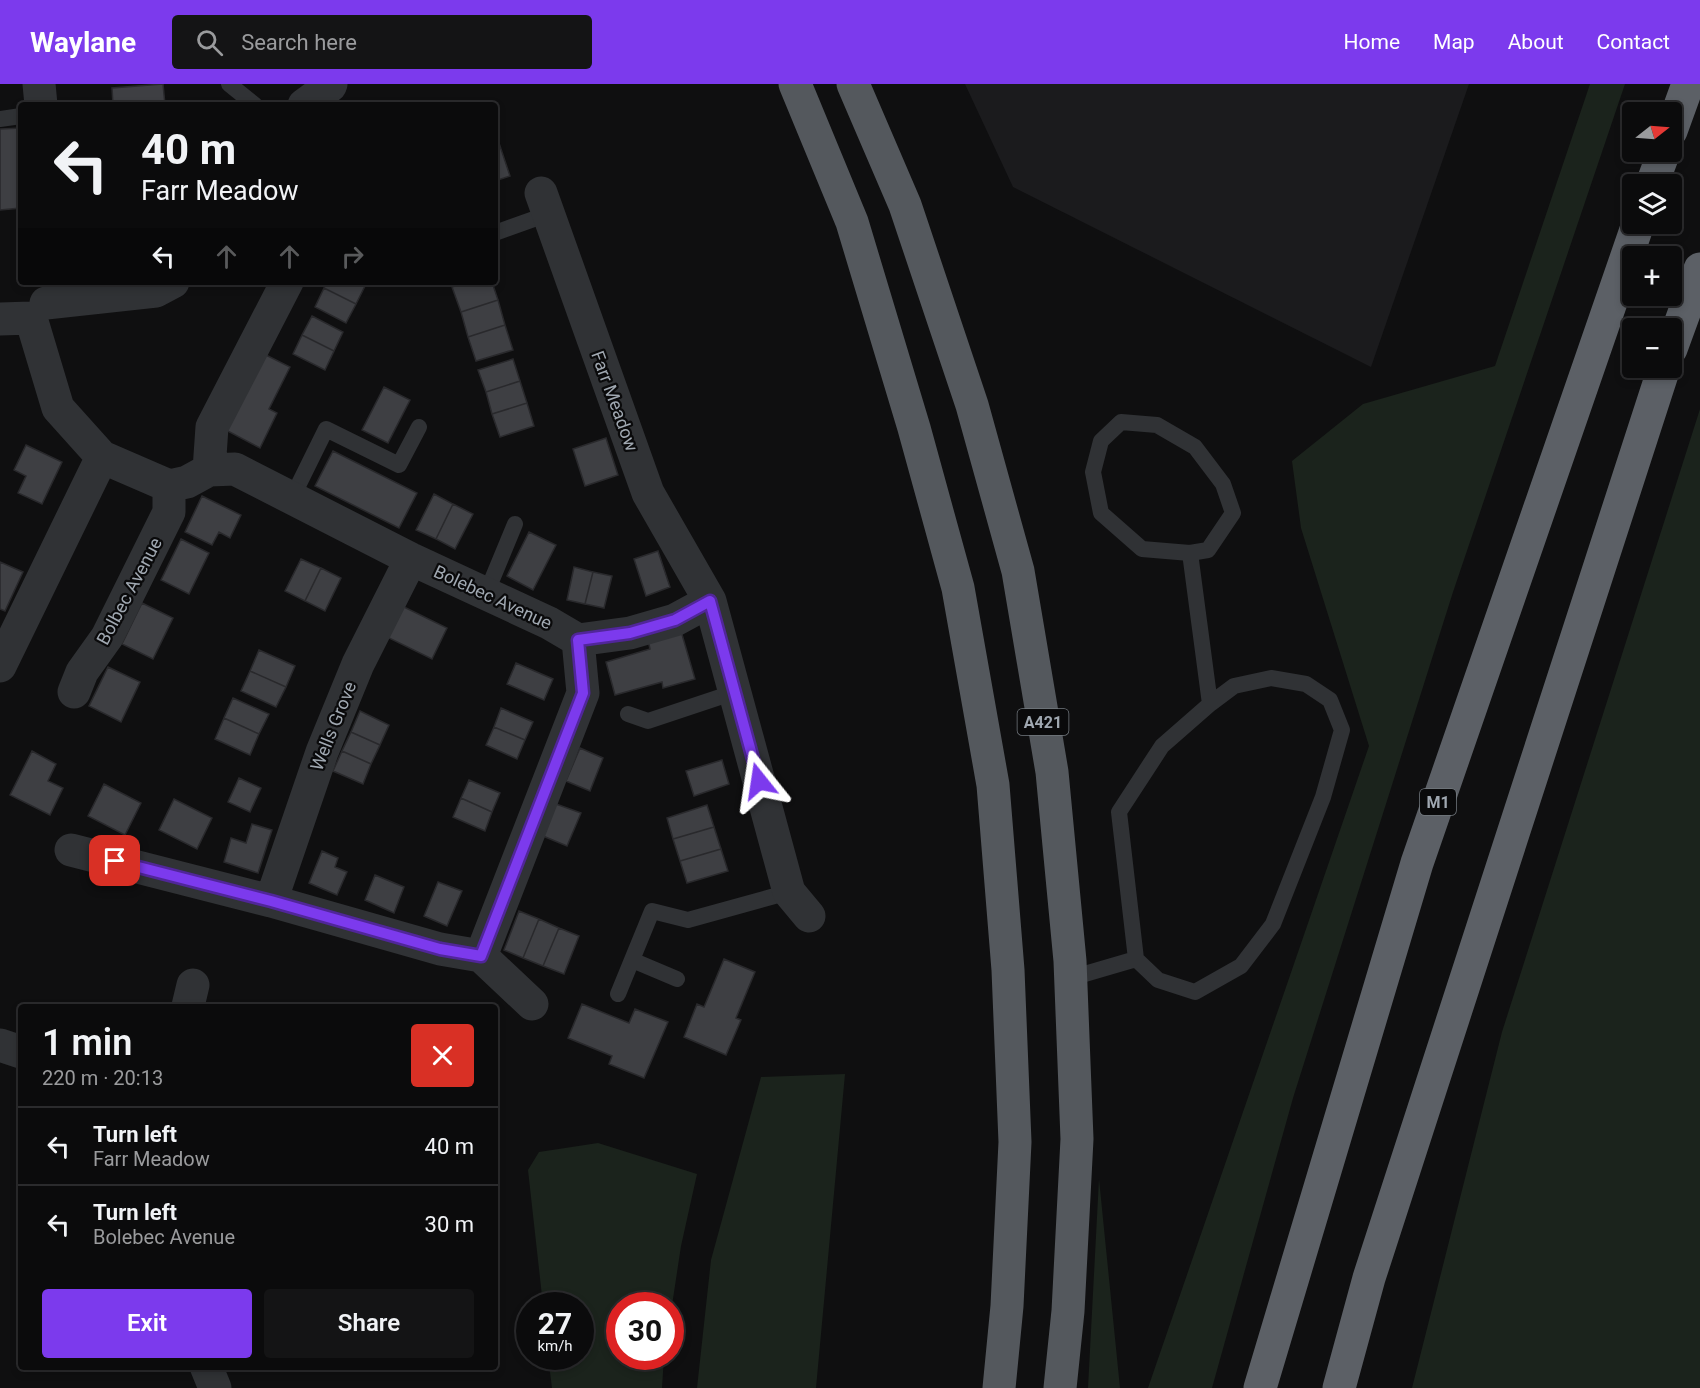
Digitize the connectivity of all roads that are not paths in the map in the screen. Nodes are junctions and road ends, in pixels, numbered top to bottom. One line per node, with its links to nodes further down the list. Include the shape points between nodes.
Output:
1 (39, 84): 7 (street)
2 (229, 84): 8 (lane)
3 (331, 84): 9 (street)
4 (795, 84): 52 (highway, via 852,222 914,428 958,588 993,785 1008,970 1015,1142)
5 (853, 84): 44 (highway, A421, via 905,205 972,405 1018,571 1052,772)
6 (1688, 84): 10 (highway)
7 (40, 102)
8 (251, 102)
9 (308, 102)
10 (1681, 102)
11 (18, 116): 12 (lane)
12 (0, 119)
13 (545, 203): 14 (lane); 31 (street, Farr Meadow, via 648,493)
14 (498, 231)
15 (1635, 234): 54 (highway, M1, via 1417,863)
16 (1700, 269): 20 (highway)
17 (167, 285): 19 (street, via 156,291)
18 (285, 285): 24 (street, via 212,427)
19 (32, 306): 23 (street, via 58,408)
20 (1682, 319)
21 (1661, 378): 55 (highway, via 1372,1267)
22 (419, 427): 26 (lane, via 399,465 326,429)
23 (102, 457): 25 (street); 33 (street)
24 (209, 470): 25 (street, Bolebec Avenue, via 187,482); 26 (street, Bolebec Avenue, via 235,469)
25 (168, 486): 34 (street, Bolbec Avenue, via 169,512 107,637 82,672)
26 (292, 498): 29 (street, Bolebec Avenue)
27 (515, 524): 30 (lane)
28 (1190, 554): 28 (lane, via 1142,549 1101,513 1093,472 1101,441 1121,422 1157,425 1195,447 1223,484 1233,513 1208,550); 36 (lane)
29 (411, 559): 30 (street, Bolebec Avenue); 39 (street, Wells Grove, via 358,664 321,752)
30 (486, 594): 32 (street, Bolebec Avenue)
31 (710, 601): 32 (street, via 675,620 630,633); 35 (street, Farr Meadow)
32 (578, 640): 41 (street, via 583,693)
33 (1, 661)
34 (74, 692)
35 (735, 692): 37 (lane, via 648,721); 40 (street, Farr Meadow)
36 (1210, 704): 42 (lane, via 1162,746 1119,812); 42 (lane, via 1234,686 1271,678 1306,684 1330,700 1342,730 1323,797 1274,924 1241,966 1195,992 1158,980)
37 (628, 714)
38 (71, 850): 39 (street)
39 (271, 901): 41 (street, via 440,949)
40 (799, 904): 43 (lane, via 688,920 652,910)
41 (481, 956): 47 (street)
42 (1136, 959): 44 (lane)
43 (632, 960): 45 (lane); 46 (lane)
44 (1071, 978): 53 (highway, A421, via 1077,1139)
45 (677, 979)
46 (618, 994)
47 (532, 1004)
48 (0, 1046): 49 (street)
49 (18, 1051)
50 (207, 1370): 51 (street)
51 (214, 1388)
52 (999, 1388)
53 (1060, 1388)
54 (1260, 1388)
55 (1340, 1388)

